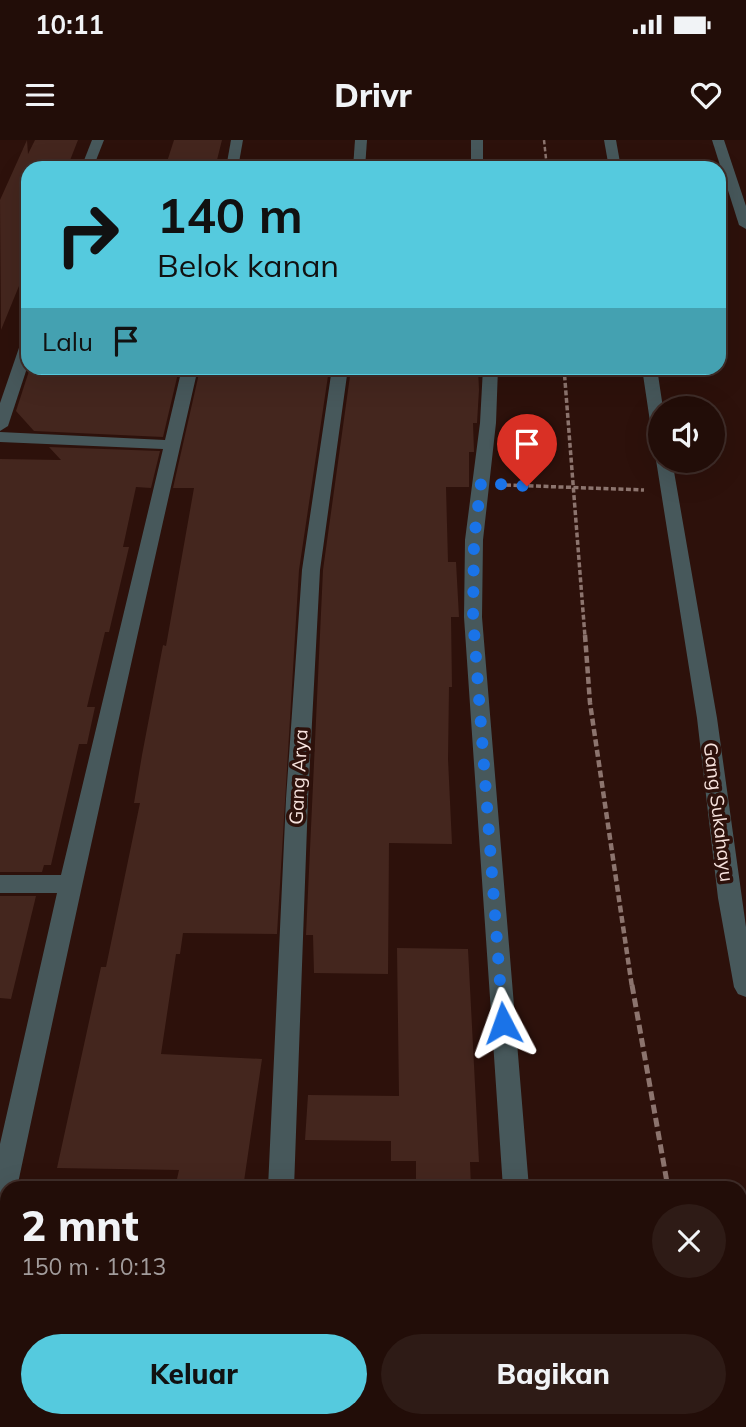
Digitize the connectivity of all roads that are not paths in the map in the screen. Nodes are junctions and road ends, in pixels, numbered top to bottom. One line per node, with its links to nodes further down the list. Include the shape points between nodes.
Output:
1 (98, 140): 7 (street)
2 (237, 140): 8 (street)
3 (361, 140): 9 (street)
4 (477, 140): 10 (street)
5 (610, 140): 11 (street)
6 (719, 140): 12 (street)
7 (90, 161)
8 (233, 161)
9 (360, 161)
10 (477, 161)
11 (614, 161)
12 (726, 161)
13 (726, 162): 14 (street)
14 (746, 225)
15 (21, 363): 21 (street)
16 (189, 375): 23 (street)
17 (339, 375): 29 (street, Gang Arya, via 311,570)
18 (490, 375): 30 (street, via 474,540 473,617)
19 (650, 375): 20 (street)
20 (654, 396)
21 (0, 426)
22 (0, 438): 23 (street)
23 (174, 445): 26 (street)
24 (666, 473): 27 (street, Gang Sukahayu)
25 (0, 884): 26 (street)
26 (69, 884): 28 (street)
27 (746, 987)
28 (5, 1181)
29 (281, 1181)
30 (515, 1181)

